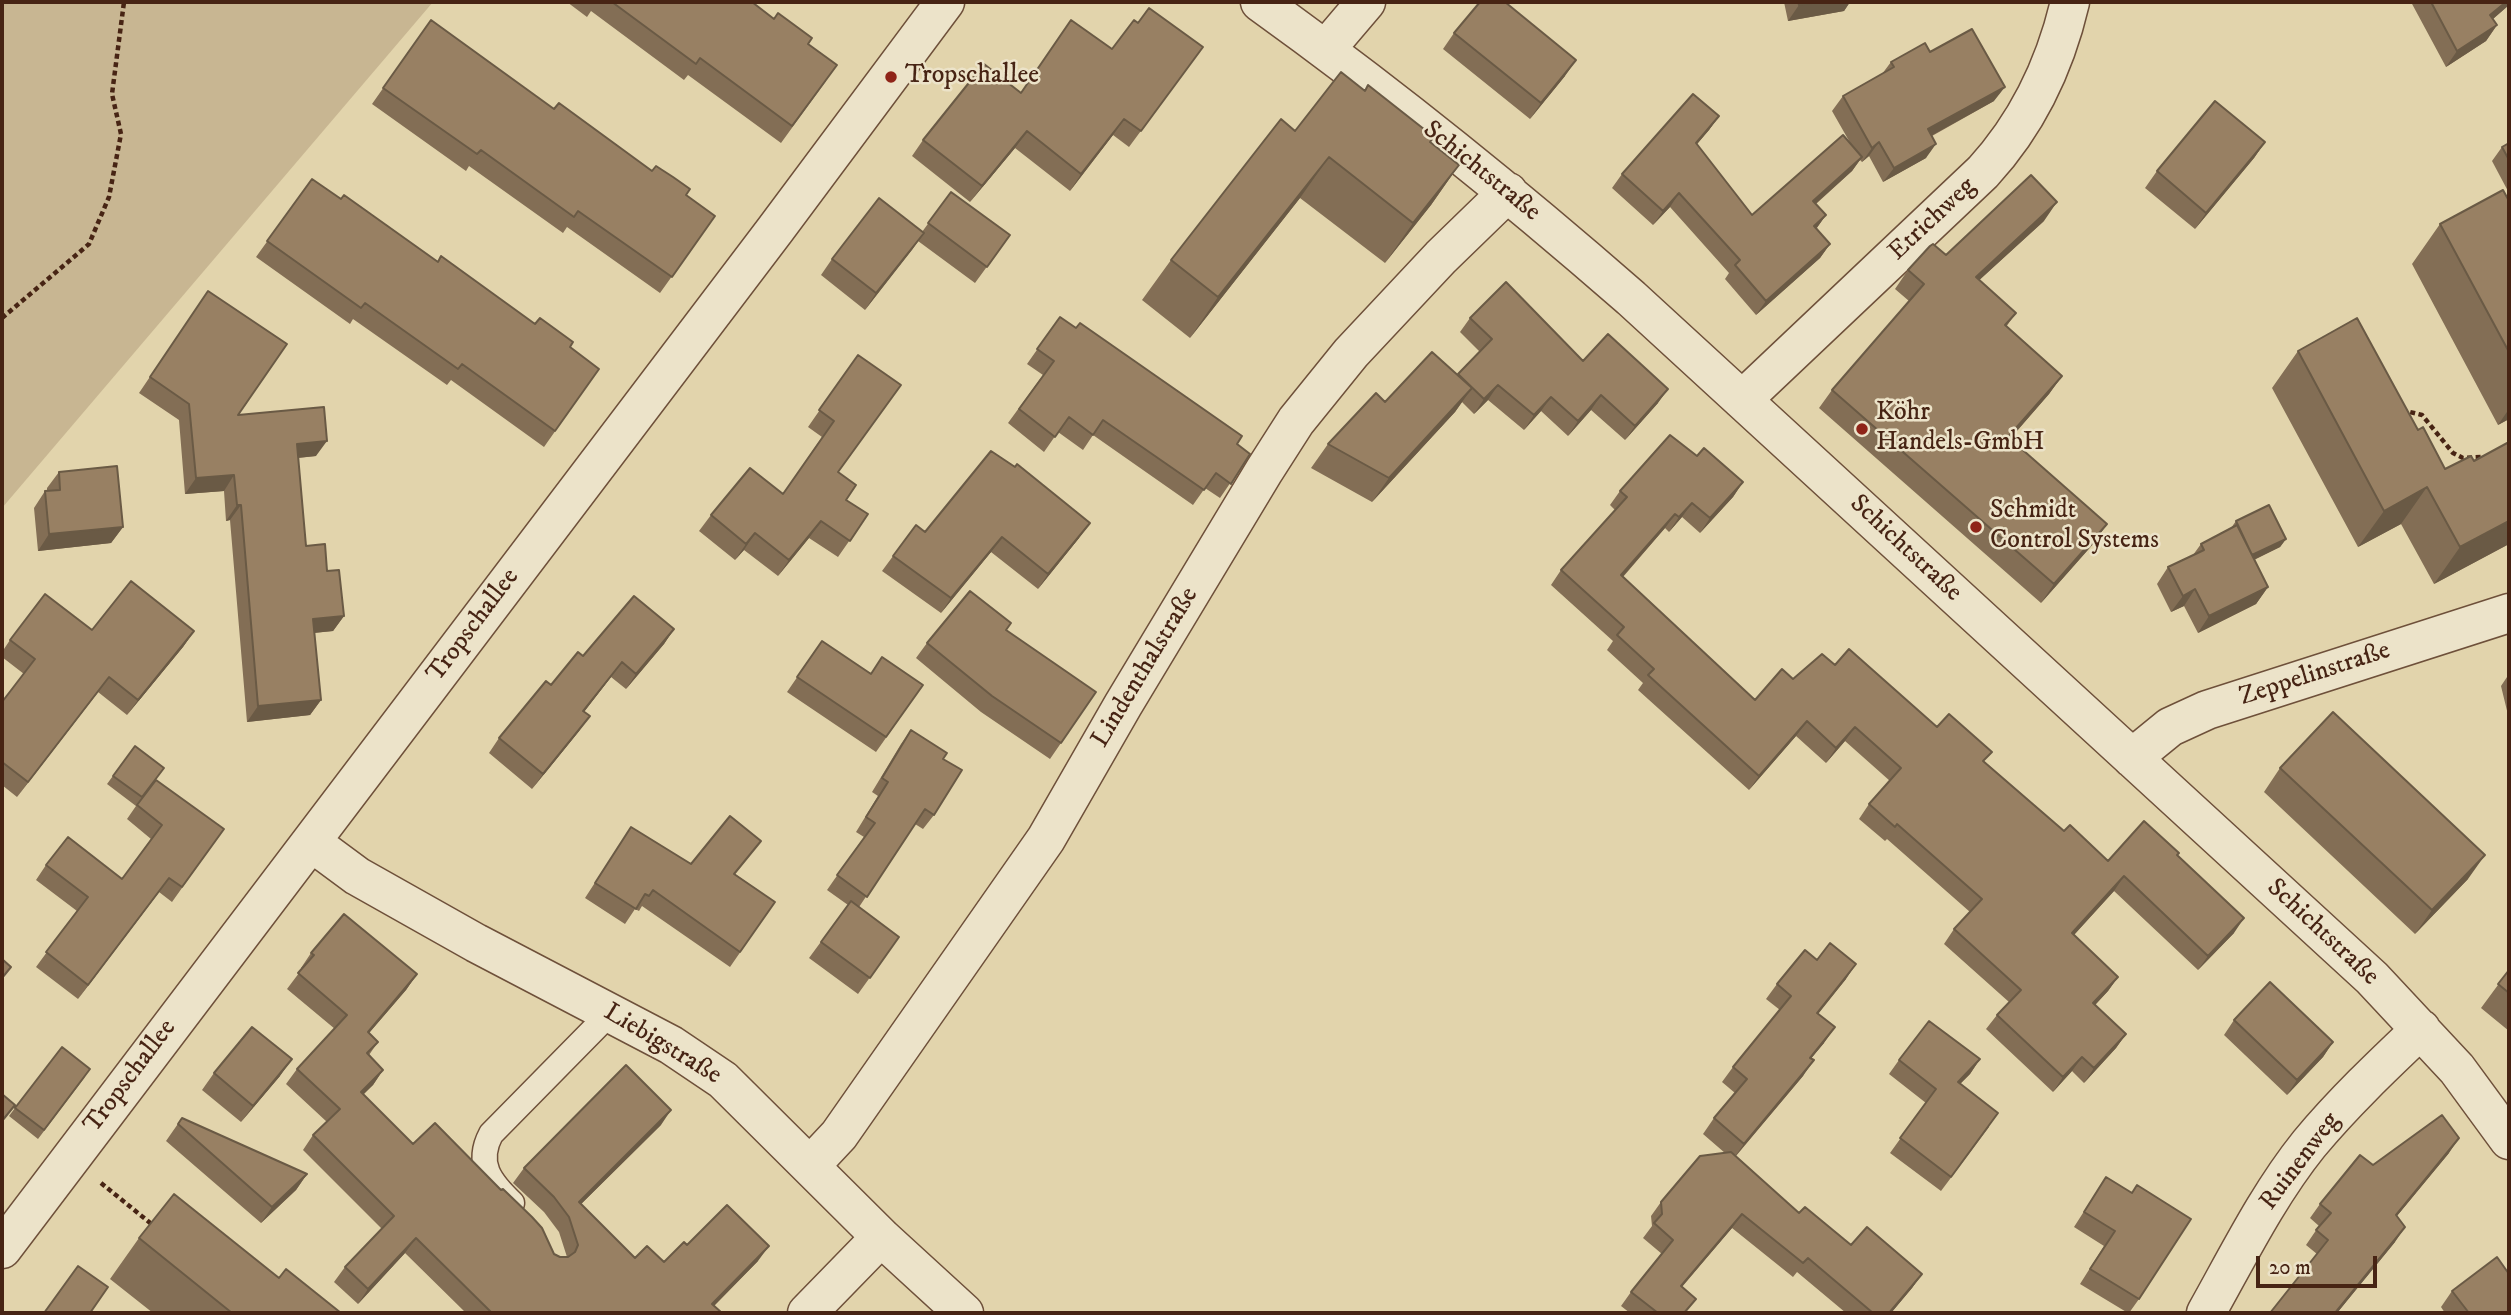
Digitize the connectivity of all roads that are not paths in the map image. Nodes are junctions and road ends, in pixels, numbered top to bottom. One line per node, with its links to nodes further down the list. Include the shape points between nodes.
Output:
1 (945, 2): 10 (street, Tropschallee)
2 (1260, 2): 5 (street, Schichtstraße)
3 (1366, 2): 5 (street)
4 (2070, 2): 7 (street, Etrichweg, via 2050,65 2022,124 2004,149)
5 (1326, 49): 6 (street, Schichtstraße)
6 (1508, 192): 7 (street, Schichtstraße); 14 (street, Lindenthalstraße, via 1351,353 1296,421 1046,839 839,1135)
7 (1742, 400): 9 (street, Schichtstraße)
8 (2509, 613): 9 (street, Zeppelinstraße, via 2207,710 2170,727)
9 (2132, 758): 12 (street, Schichtstraße, via 2372,978)
10 (311, 842): 11 (street, Liebigstraße, via 369,883); 17 (street, Tropschallee)
11 (611, 1012): 14 (street, Liebigstraße, via 723,1080); 15 (lane, via 491,1134 485,1146 484,1159 494,1186)
12 (2421, 1029): 13 (street, Schichtstraße); 20 (street, Ruinenweg, via 2356,1091 2308,1146 2269,1201)
13 (2509, 1140)
14 (810, 1166): 16 (street, Liebigstraße)
15 (532, 1223)
16 (881, 1237): 18 (street); 19 (street, Liebigstraße)
17 (2, 1249)
18 (807, 1313)
19 (964, 1313)
20 (2206, 1313)

